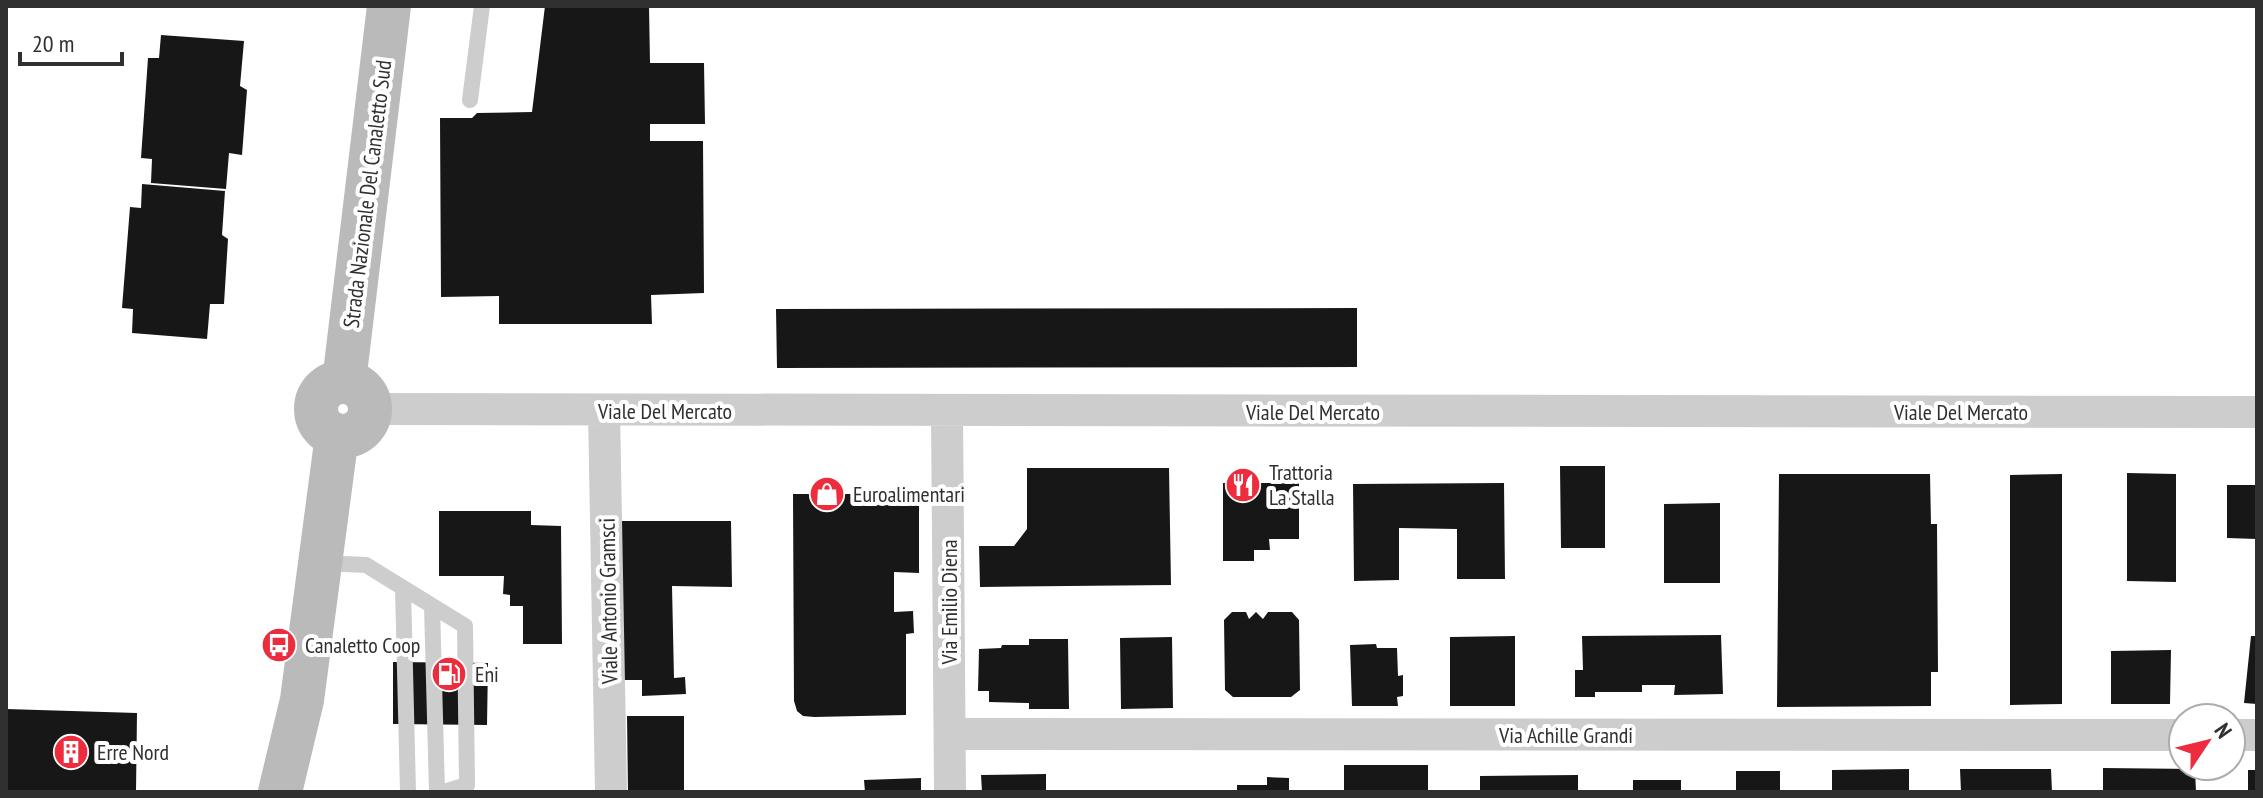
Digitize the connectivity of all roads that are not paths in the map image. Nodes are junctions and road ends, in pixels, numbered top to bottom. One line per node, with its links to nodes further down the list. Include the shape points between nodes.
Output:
1 (389, 6): 4 (main road, Strada Nazionale Del Canaletto Sud)
2 (482, 6): 3 (lane)
3 (470, 100)
4 (350, 409): 5 (street, Viale Del Mercato); 8 (main road, Strada Nazionale Del Canaletto Sud)
5 (604, 411): 6 (street, Viale Del Mercato); 17 (street, Viale Antonio Gramsci)
6 (947, 411): 7 (street, Viale Del Mercato); 11 (street, Via Emilio Diena)
7 (2257, 412)
8 (320, 563): 9 (lane, via 366,565); 13 (main road, Strada Nazionale Del Canaletto Sud, via 302,700)
9 (403, 588): 10 (lane); 14 (lane)
10 (432, 606): 15 (lane); 16 (lane, via 465,626 467,785)
11 (950, 734): 12 (street, Via Achille Grandi); 18 (street, Via Emilio Diena)
12 (2167, 735)
13 (280, 792)
14 (408, 792)
15 (437, 792)
16 (444, 792)
17 (611, 792)
18 (950, 792)

